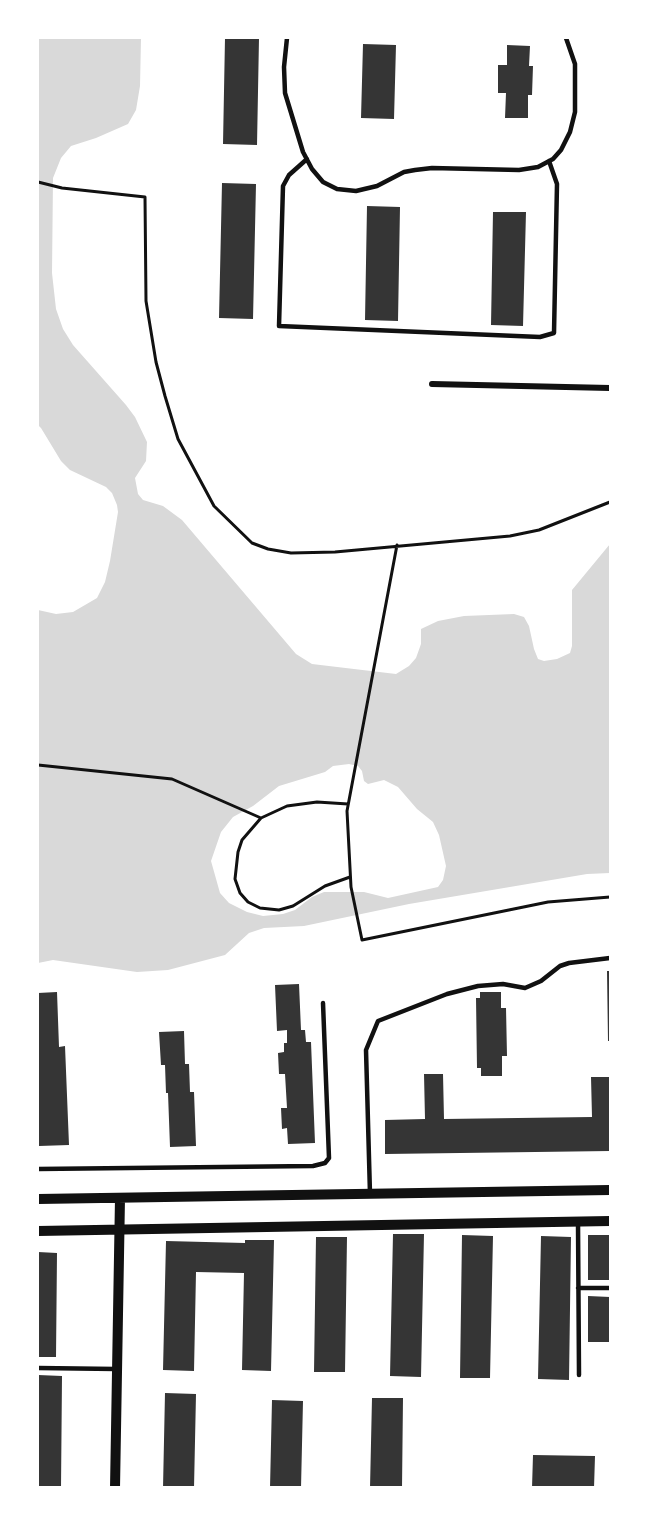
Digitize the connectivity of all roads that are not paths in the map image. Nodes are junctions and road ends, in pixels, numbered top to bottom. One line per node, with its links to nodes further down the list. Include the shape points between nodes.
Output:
1 (287, 38): 3 (lane, via 285,93)
2 (566, 38): 4 (lane, via 574,64 575,112 561,150)
3 (307, 159): 4 (lane, via 323,182 337,189 356,191 415,170 519,170); 4 (lane, via 289,175 284,186 279,326 540,337 554,333 557,184)
4 (549, 161)
5 (432, 384): 6 (street)
6 (610, 388)
7 (610, 958): 11 (lane, via 560,966 525,988 503,984 447,994 378,1021 366,1050)
8 (323, 1003): 9 (lane, via 329,1158 325,1163)
9 (38, 1169)
10 (610, 1190): 11 (street)
11 (370, 1194): 12 (street)
12 (120, 1198): 13 (street); 16 (street)
13 (38, 1199)
14 (610, 1221): 15 (street)
15 (578, 1222): 16 (street); 18 (lane)
16 (119, 1230): 17 (street); 21 (street)
17 (38, 1231)
18 (579, 1288): 19 (lane); 22 (lane)
19 (610, 1288)
20 (38, 1368): 21 (lane)
21 (117, 1369): 23 (street)
22 (579, 1375)
23 (115, 1488)

